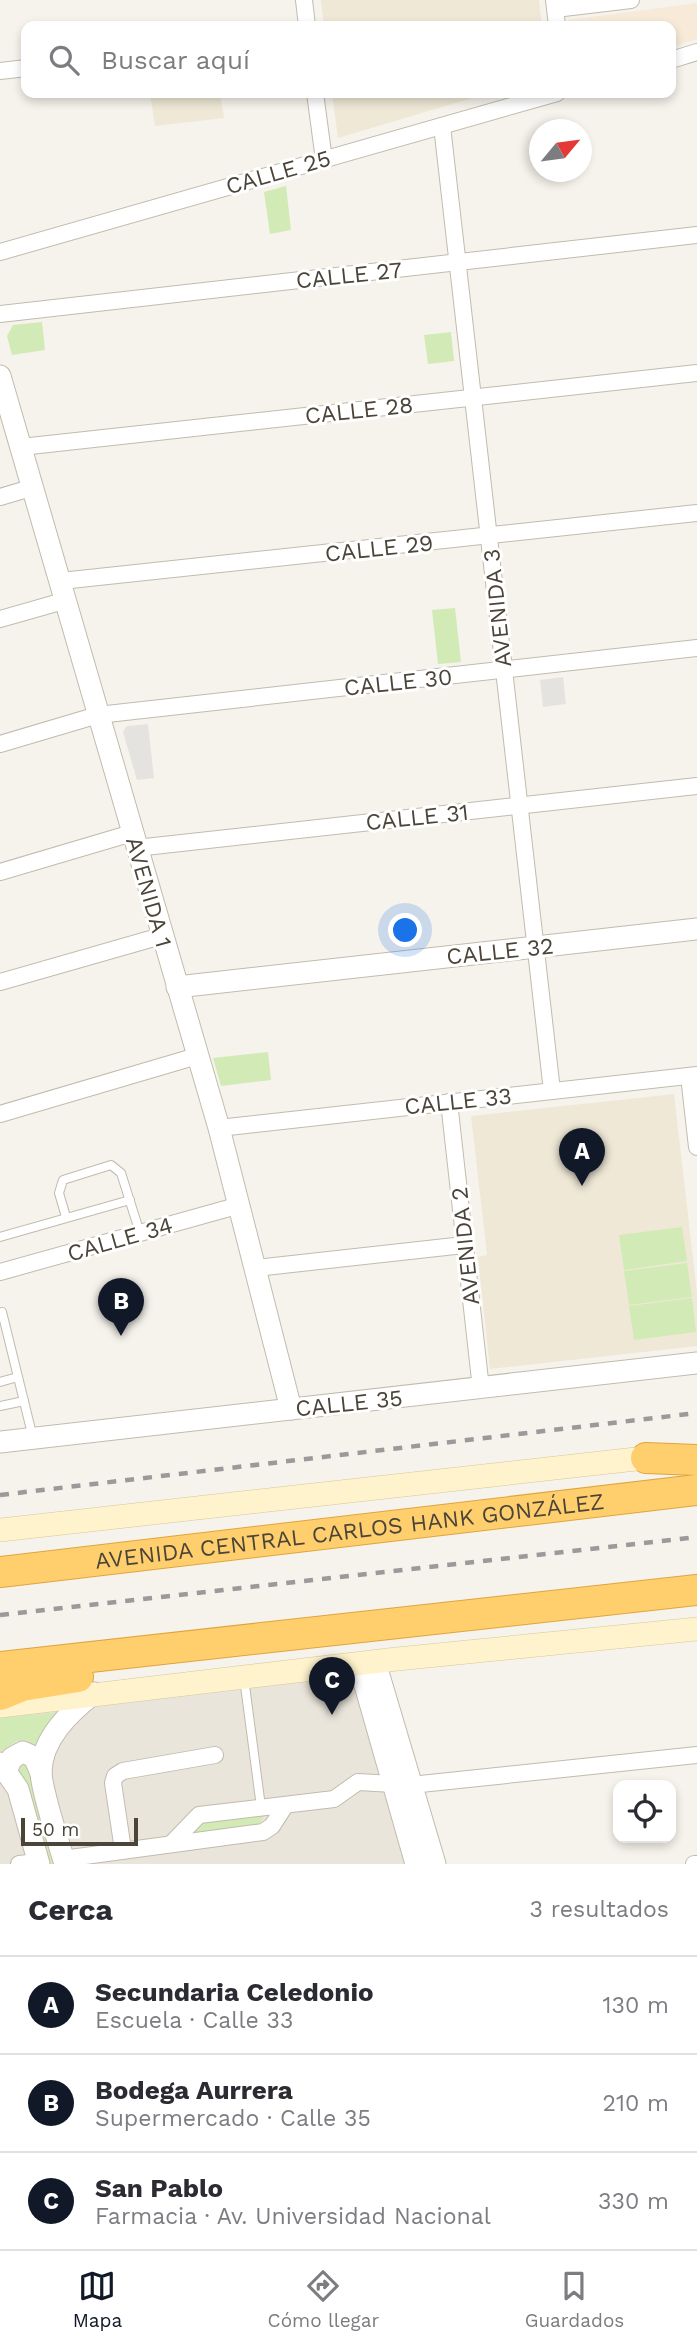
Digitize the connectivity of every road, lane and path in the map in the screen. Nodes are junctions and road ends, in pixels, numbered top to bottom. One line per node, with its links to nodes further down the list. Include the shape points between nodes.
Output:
1 (304, 0): 4 (street)
2 (631, 0): 3 (street)
3 (554, 5)
4 (306, 21)
5 (697, 52): 6 (street)
6 (676, 58)
7 (21, 69): 8 (street)
8 (0, 71)
9 (316, 98): 12 (street)
10 (539, 98): 11 (street, CALLE 25)
11 (442, 125): 12 (street, CALLE 25); 15 (street, AVENIDA 3)
12 (324, 160): 14 (street, CALLE 25)
13 (697, 235): 15 (street, CALLE 27)
14 (0, 252)
15 (458, 263): 16 (street, CALLE 27); 19 (street, AVENIDA 3)
16 (0, 314)
17 (697, 373): 19 (street, CALLE 28)
18 (0, 376): 20 (street, AVENIDA 1)
19 (473, 398): 20 (street, CALLE 28); 24 (street, AVENIDA 3)
20 (22, 447): 21 (street, AVENIDA 1)
21 (34, 487): 22 (street); 25 (street, AVENIDA 1)
22 (0, 497)
23 (697, 513): 24 (street, CALLE 29)
24 (489, 536): 25 (street, CALLE 29); 28 (street, AVENIDA 3)
25 (64, 591): 26 (street, CALLE 29); 29 (street, AVENIDA 1)
26 (0, 619)
27 (697, 648): 28 (street, CALLE 30)
28 (504, 670): 29 (street, CALLE 30); 32 (street, AVENIDA 3)
29 (98, 715): 30 (street, CALLE 30); 33 (street, AVENIDA 1)
30 (0, 744)
31 (697, 786): 32 (street, CALLE 31)
32 (519, 806): 33 (street, CALLE 31); 37 (street, AVENIDA 3)
33 (134, 840): 34 (street, CALLE 31); 36 (street, AVENIDA 1)
34 (0, 872)
35 (697, 929): 37 (street, CALLE 32)
36 (162, 936): 38 (street); 39 (street, AVENIDA 1)
37 (535, 947): 39 (street, CALLE 32); 42 (street, AVENIDA 3)
38 (0, 982)
39 (177, 987): 40 (street, AVENIDA 1)
40 (197, 1056): 44 (street); 45 (street, AVENIDA 1)
41 (693, 1075): 42 (street, CALLE 33); 46 (street)
42 (552, 1091): 43 (street, CALLE 33)
43 (449, 1102): 45 (street, CALLE 33); 52 (street, AVENIDA 2)
44 (0, 1114)
45 (219, 1128): 48 (street, AVENIDA 1)
46 (697, 1147)
47 (130, 1200): 49 (lane); 49 (lane, via 119,1169 107,1166 60,1184); 50 (lane)
48 (240, 1205): 50 (street, CALLE 34); 53 (street, AVENIDA 1)
49 (66, 1217): 51 (lane)
50 (140, 1233): 54 (street, CALLE 34)
51 (0, 1237)
52 (464, 1245): 53 (street); 61 (street, AVENIDA 2)
53 (256, 1268): 64 (street, AVENIDA 1)
54 (0, 1272)
55 (1, 1310): 56 (lane)
56 (10, 1344): 57 (lane); 59 (lane)
57 (0, 1347)
58 (697, 1363): 61 (street, CALLE 35)
59 (18, 1377): 60 (lane); 62 (lane)
60 (0, 1382)
61 (481, 1389): 64 (street, CALLE 35)
62 (24, 1401): 63 (lane); 65 (lane)
63 (0, 1406)
64 (291, 1409): 65 (street, CALLE 35)
65 (34, 1438): 66 (street, CALLE 35)
66 (0, 1442)
67 (697, 1452): 68 (main road, AVENIDA CENTRAL CARLOS HANK GONZÁLEZ)
68 (646, 1458): 69 (highway); 71 (main road, AVENIDA CENTRAL CARLOS HANK GONZÁLEZ)
69 (697, 1460)
70 (697, 1490): 72 (highway, AVENIDA CENTRAL CARLOS HANK GONZÁLEZ)
71 (0, 1530)
72 (0, 1572)
73 (697, 1590): 75 (highway)
74 (697, 1629): 76 (main road)
75 (180, 1647): 77 (highway); 80 (highway, via 138,1666 23,1686)
76 (367, 1663): 78 (main road); 86 (street)
77 (0, 1667)
78 (244, 1678): 79 (main road); 88 (lane)
79 (94, 1693): 81 (main road); 85 (street, via 70,1712 50,1740)
80 (0, 1695)
81 (0, 1706)
82 (215, 1755): 90 (street, via 116,1776 113,1783)
83 (697, 1755): 86 (street)
84 (3, 1767): 85 (street, via 23,1752 34,1757); 92 (street, via 18,1789)
85 (41, 1773): 91 (street)
86 (402, 1784): 87 (street, via 358,1782 334,1799); 93 (street); 94 (street)
87 (285, 1806): 88 (street); 89 (street, via 267,1830)
88 (261, 1807): 89 (street, via 199,1815)
89 (171, 1844): 90 (street)
90 (123, 1850): 91 (street)
91 (64, 1861)
92 (32, 1863)
93 (416, 1864)
94 (435, 1864)

